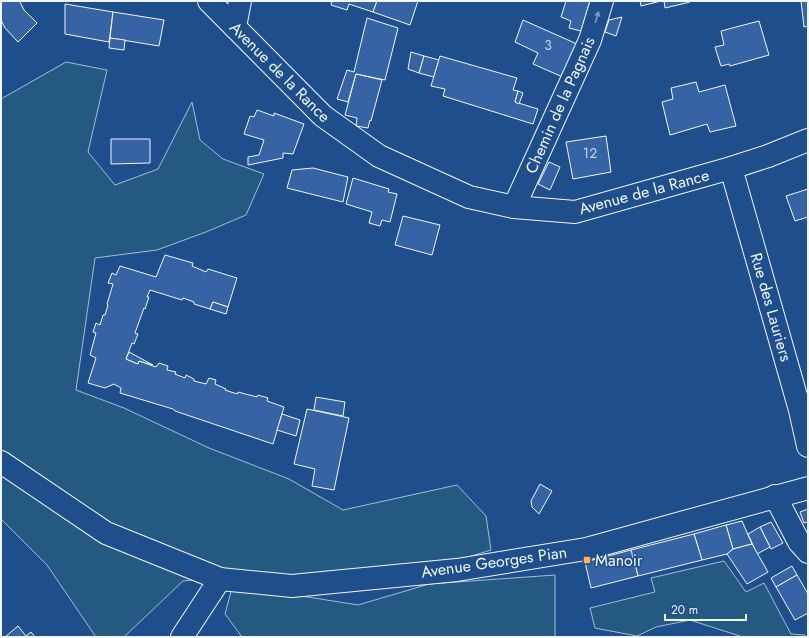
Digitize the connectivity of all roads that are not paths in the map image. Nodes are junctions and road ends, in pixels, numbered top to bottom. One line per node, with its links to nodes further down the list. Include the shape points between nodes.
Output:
1 (209, 1): 4 (street, Avenue de la Rance)
2 (240, 1): 4 (street)
3 (602, 1): 7 (street, Chemin de la Pagnais, one-way to 3, via 590,40)
4 (235, 27): 7 (street, Avenue de la Rance, via 323,116 378,156 469,197)
5 (808, 140): 6 (street, Avenue de la Rance)
6 (731, 168): 7 (street, Avenue de la Rance, via 575,212); 8 (street, Rue des Lauriers)
7 (514, 207)
8 (808, 446)
9 (1, 462): 13 (street, Avenue Georges Pian, via 106,533)
10 (808, 488): 11 (street, Avenue Georges Pian)
11 (775, 496): 12 (street, via 799,542); 13 (street, Avenue Georges Pian, via 586,549 457,570 292,586)
12 (808, 552)
13 (220, 579): 14 (street)
14 (182, 637)

